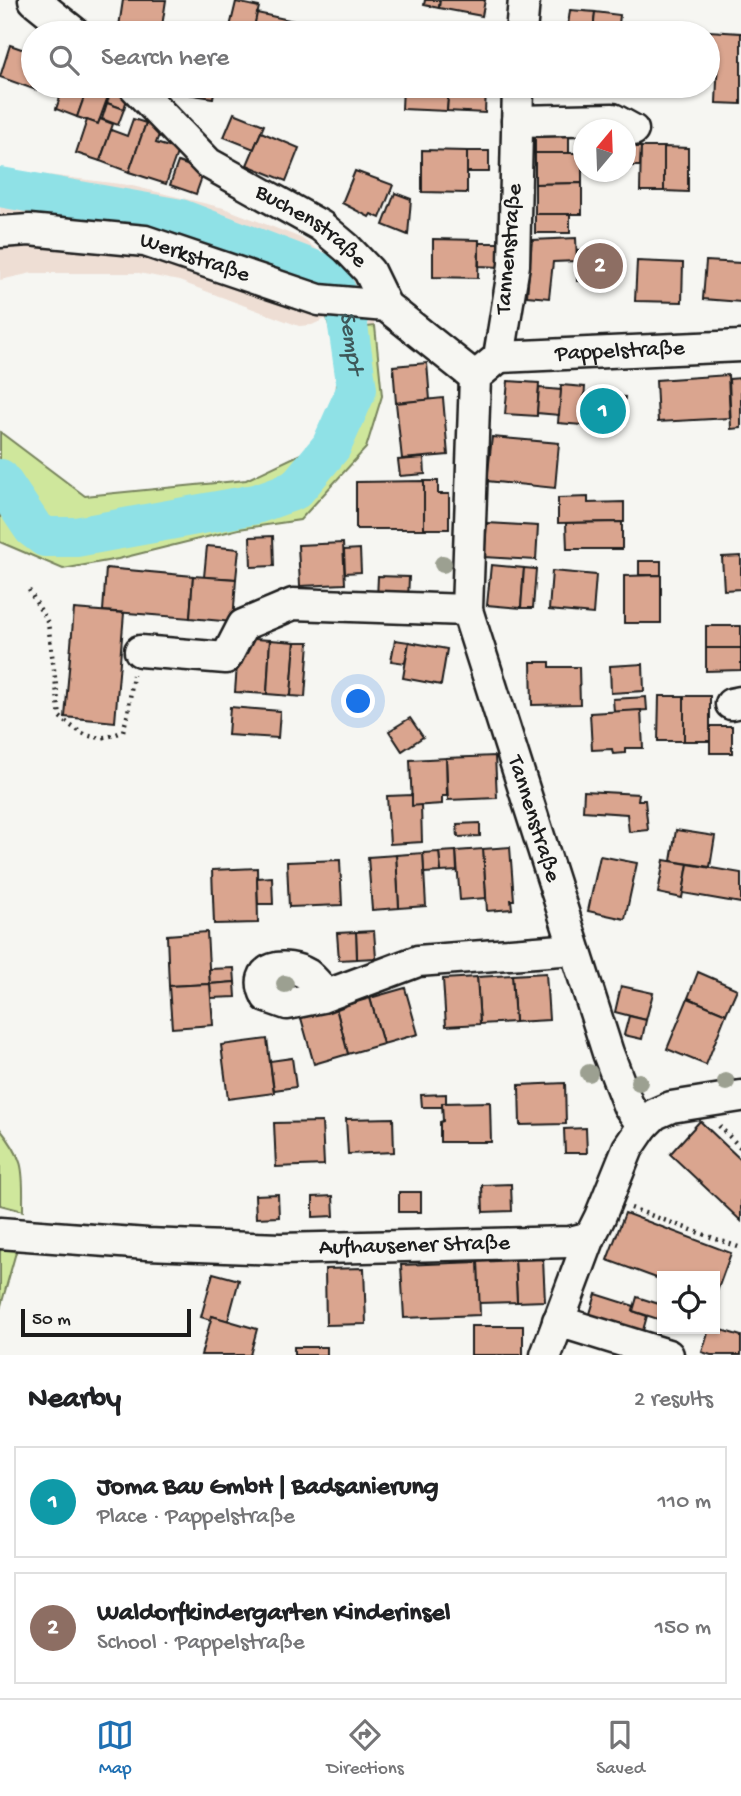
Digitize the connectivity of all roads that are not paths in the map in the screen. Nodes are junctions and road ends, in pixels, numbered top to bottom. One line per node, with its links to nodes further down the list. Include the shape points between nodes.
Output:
1 (34, 0): 3 (street)
2 (524, 0): 4 (street)
3 (60, 21)
4 (523, 21)
5 (146, 98): 10 (street, Buchenstraße, via 208,163 321,226 347,248 369,271)
6 (518, 98): 8 (street, Tannenstraße)
7 (573, 120): 8 (street)
8 (517, 121): 12 (street, Tannenstraße, via 514,265)
9 (0, 232): 10 (street, Werkstraße, via 29,230 145,241 319,300)
10 (386, 306): 13 (street, Buchenstraße)
11 (741, 346): 12 (street, Pappelstraße)
12 (499, 357): 13 (street)
13 (475, 377): 14 (street, Tannenstraße)
14 (467, 610): 15 (street, via 293,604 243,625 226,658); 16 (street, Tannenstraße)
15 (140, 650)
16 (574, 949): 17 (street, via 418,961); 19 (street, Tannenstraße, via 603,1041 628,1105)
17 (327, 995)
18 (741, 1096): 19 (street, via 671,1107)
19 (643, 1126): 21 (street, via 628,1148)
20 (4, 1234): 21 (street, Aufhausener Straße, via 280,1249 570,1242)
21 (590, 1237): 22 (street)
22 (558, 1321): 23 (street); 24 (street)
23 (546, 1355)
24 (668, 1355)

